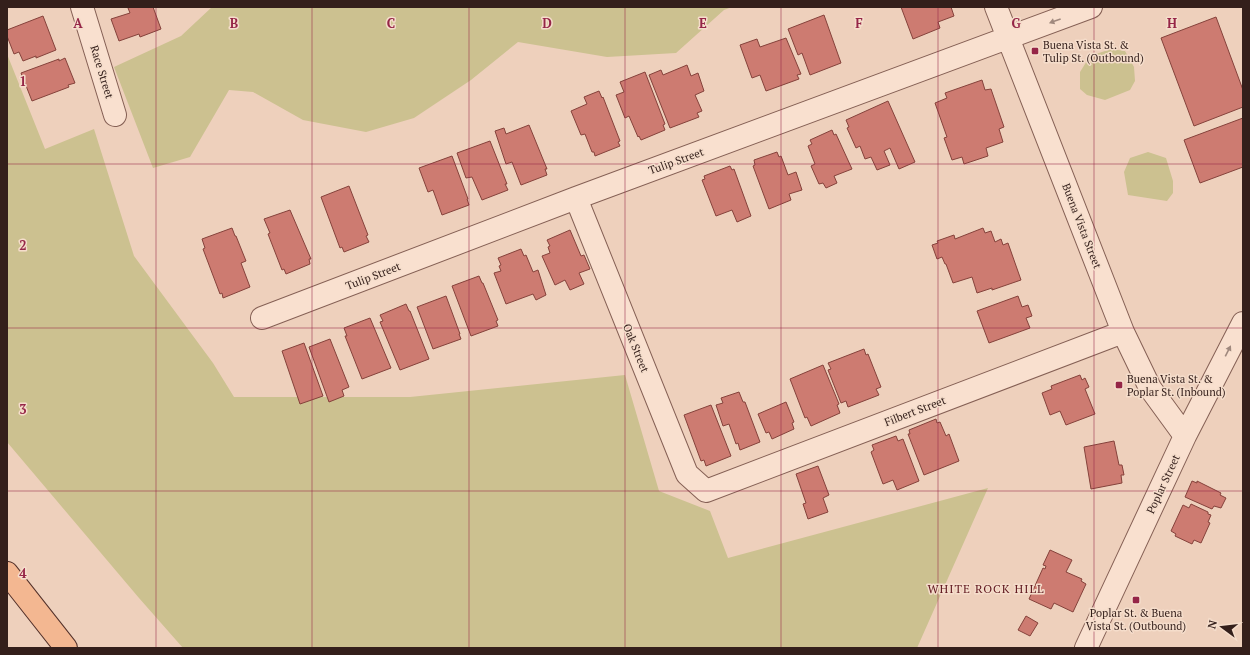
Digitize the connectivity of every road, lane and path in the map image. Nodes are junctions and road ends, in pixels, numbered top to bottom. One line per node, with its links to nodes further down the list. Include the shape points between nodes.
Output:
1 (82, 7): 5 (street, Race Street)
2 (996, 7): 4 (street, Buena Vista Street)
3 (1091, 7): 4 (street, Tulip Street, one-way to 4)
4 (1008, 38): 6 (street, Tulip Street); 9 (street, Buena Vista Street)
5 (115, 114)
6 (576, 198): 7 (street, Tulip Street); 11 (street, Oak Street, via 687,474)
7 (262, 318)
8 (1243, 323): 10 (street, Poplar Street, one-way to 8)
9 (1123, 332): 10 (street, Buena Vista Street, via 1150,388); 11 (street, Filbert Street)
10 (1185, 436): 14 (street, Poplar Street)
11 (706, 491)
12 (7, 573): 13 (main road)
13 (66, 648)
14 (1086, 648)

